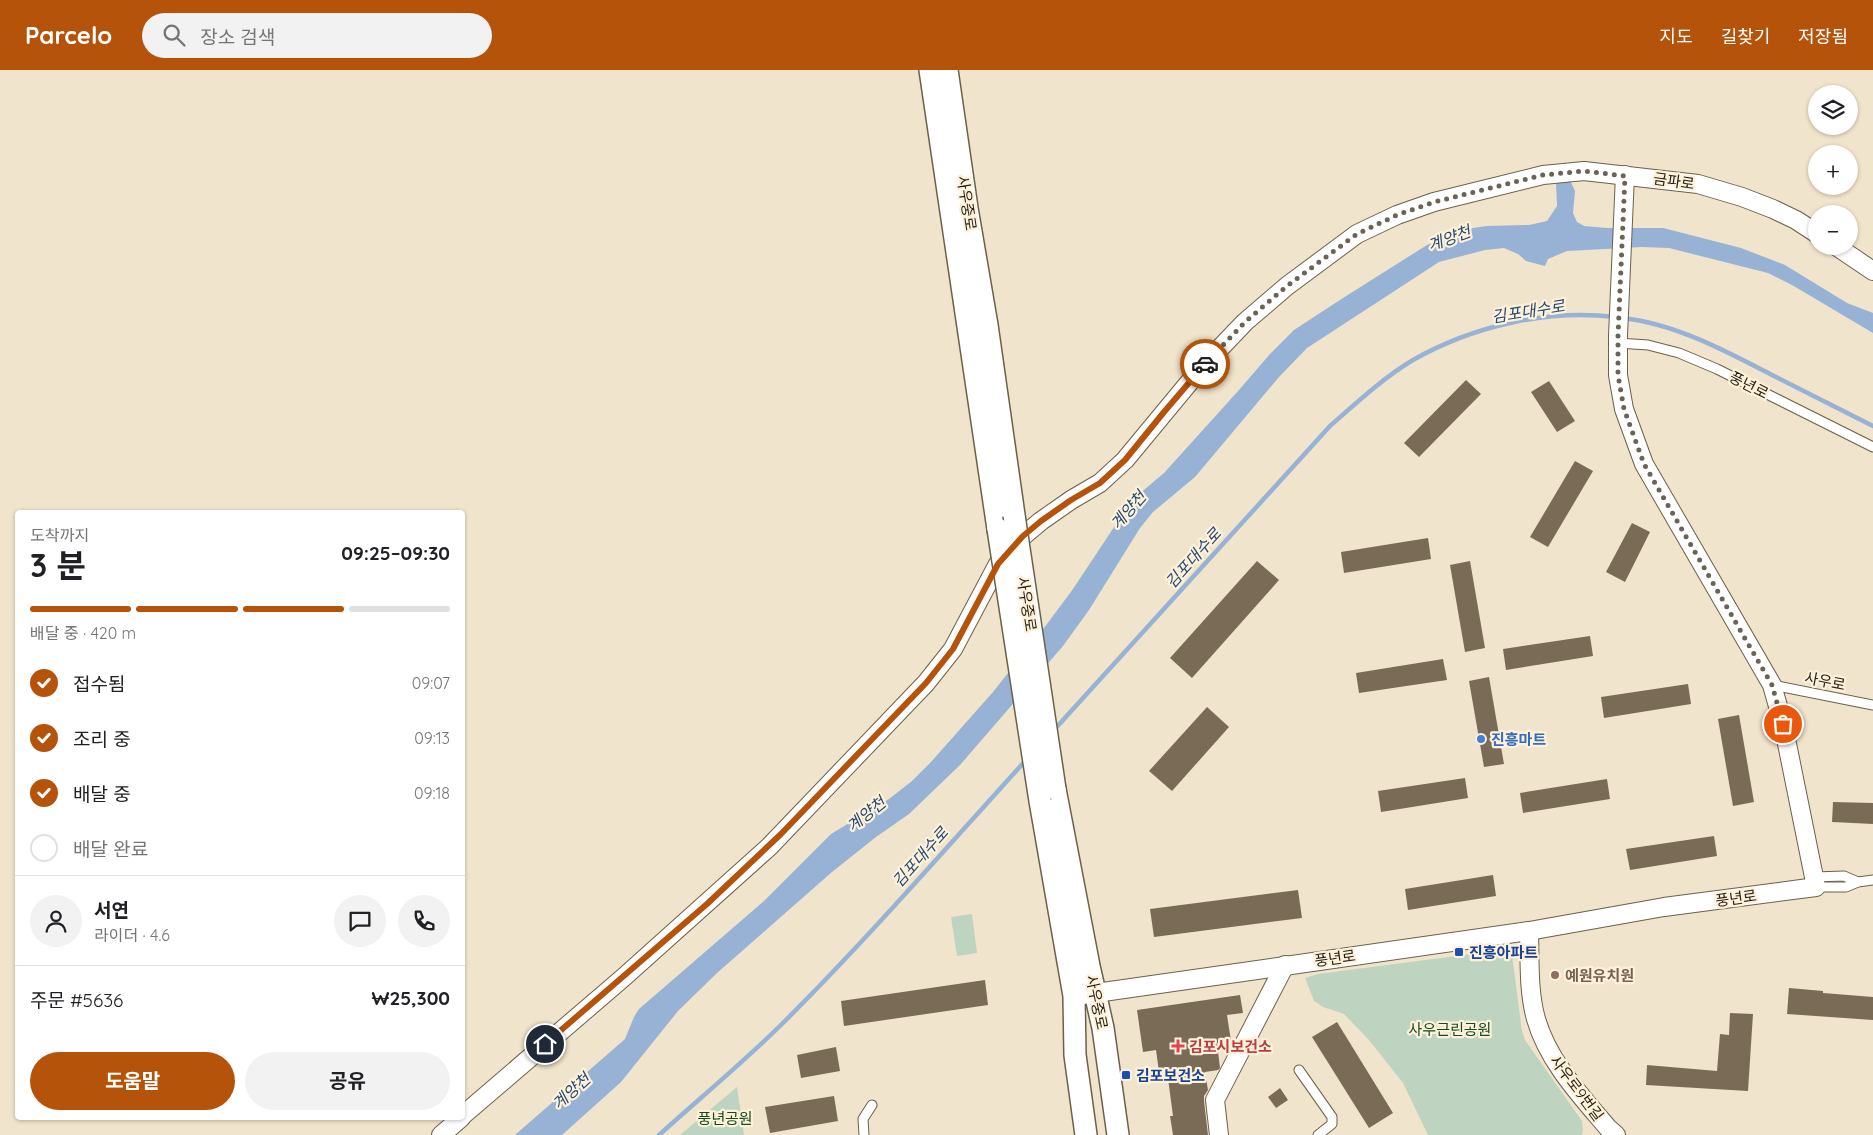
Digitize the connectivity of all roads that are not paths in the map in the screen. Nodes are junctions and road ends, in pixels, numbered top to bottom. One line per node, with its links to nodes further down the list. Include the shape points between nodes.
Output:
1 (930, 70): 11 (street, 사우중로, bridge, via 998,529)
2 (947, 70): 11 (street, 사우중로, bridge, via 1014,515)
3 (1625, 176): 4 (street, 금파로, via 1698,184 1773,209); 7 (street); 20 (street, 금파로, via 1584,171 1543,175 1434,202 1357,234 1287,286 1245,322 1202,368 1119,466 1100,483 1041,521 1016,543 998,564 953,649 926,683 769,847)
4 (1808, 228)
5 (1849, 255): 6 (street)
6 (1873, 271)
7 (1618, 340): 8 (lane, 풍년로, via 1679,353 1717,369); 9 (street, via 1618,375 1624,409 1644,464)
8 (1873, 448)
9 (1772, 685): 10 (lane, 사우로); 13 (street)
10 (1873, 705)
11 (1047, 795): 16 (street, 사우중로); 17 (street, 사우중로)
12 (1873, 880): 13 (lane, via 1846,887)
13 (1815, 882): 14 (street, 풍년로)
14 (1529, 931): 15 (street, 풍년로); 22 (street, 사우로9번길, via 1536,1019 1551,1056)
15 (1285, 965): 16 (street, 풍년로); 27 (street, via 1215,1100)
16 (1096, 992): 17 (street, 풍년로); 26 (street, 사우중로)
17 (1074, 996): 25 (street, 사우중로, via 1075,1054)
18 (1299, 1070): 28 (lane, via 1332,1117 1332,1124)
19 (872, 1105): 24 (lane, via 863,1119)
20 (465, 1114)
21 (458, 1120): 23 (street, 금파로)
22 (1608, 1133)
23 (441, 1135)
24 (864, 1135)
25 (1086, 1135)
26 (1118, 1135)
27 (1219, 1135)
28 (1318, 1135)

